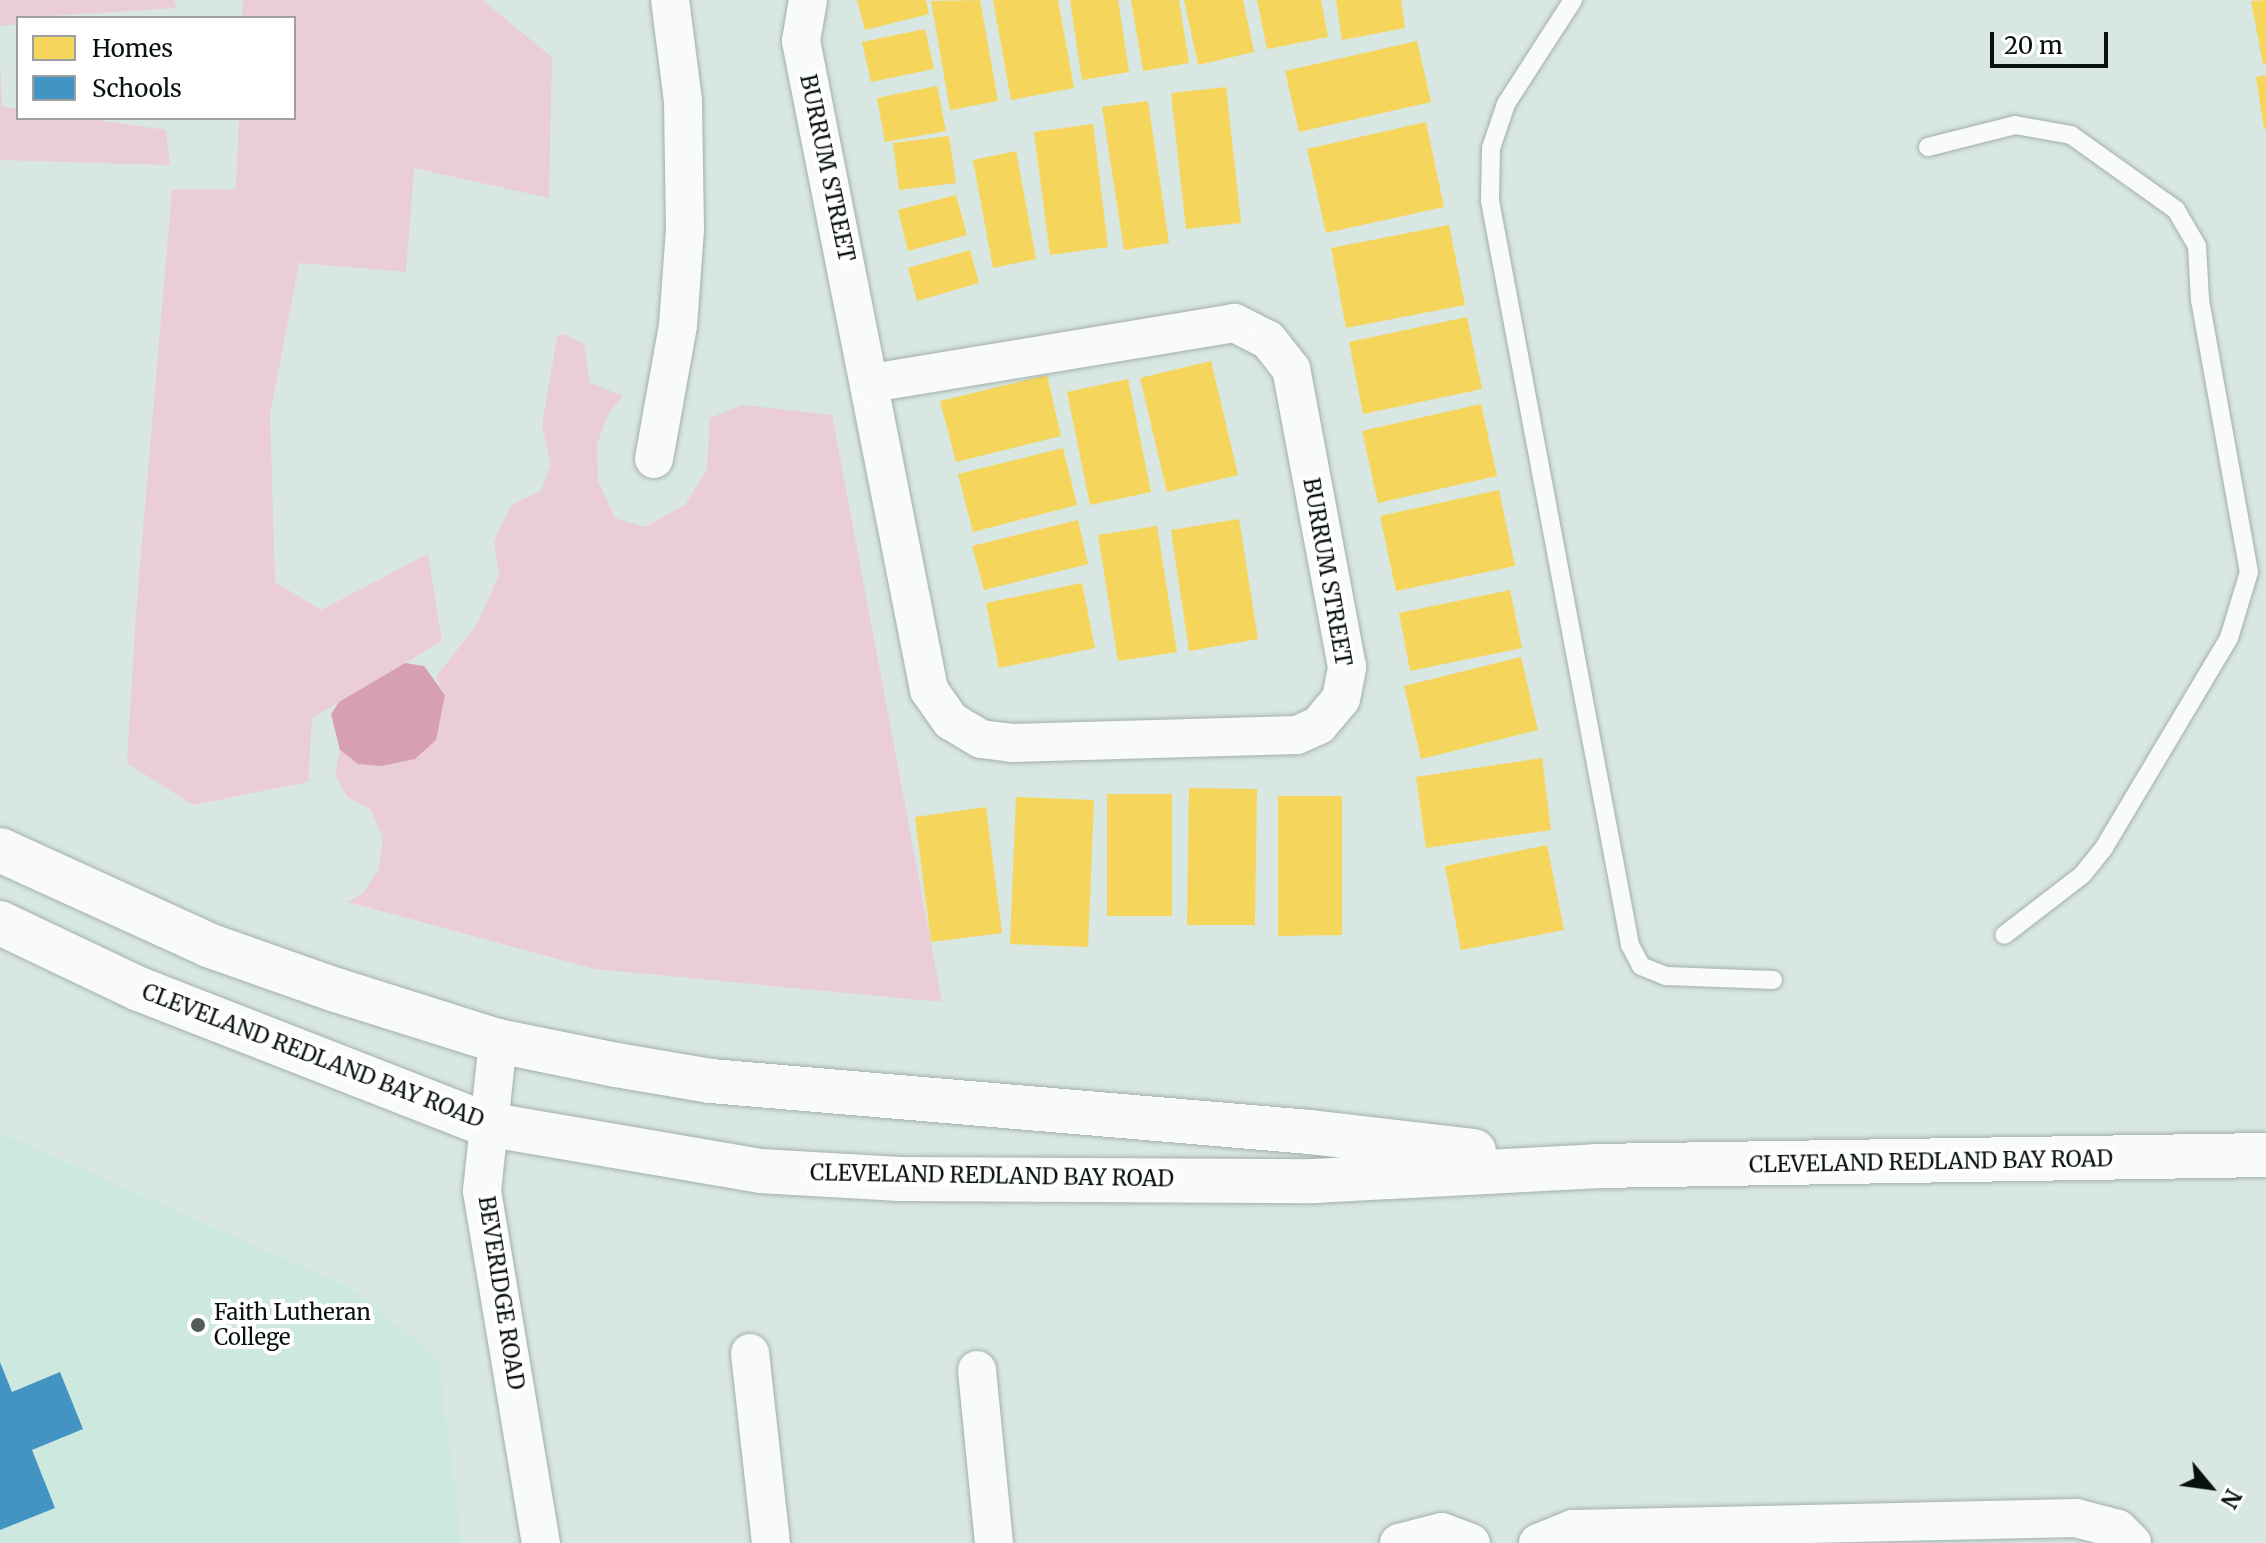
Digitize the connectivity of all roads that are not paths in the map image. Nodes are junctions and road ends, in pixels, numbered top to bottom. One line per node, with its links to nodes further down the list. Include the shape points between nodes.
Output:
1 (670, 0): 6 (street, via 683,101 685,229 678,325)
2 (808, 0): 5 (street, BURRUM STREET, via 801,41)
3 (1573, 0): 10 (lane, via 1506,104 1491,148 1490,201 1630,945 1641,966 1666,976)
4 (1928, 147): 9 (lane, via 2015,125 2071,135 2176,210 2197,246 2200,300 2249,572 2229,638 2104,848 2082,875)
5 (871, 383): 5 (street, BURRUM STREET, via 929,690 951,721 981,739 1012,743 1297,735 1319,725 1341,699 1347,667 1291,369 1268,340 1234,323)
6 (654, 459)
7 (0, 850): 11 (highway, CLEVELAND REDLAND BAY ROAD, via 208,945)
8 (0, 923): 12 (highway, CLEVELAND REDLAND BAY ROAD, via 139,989)
9 (2004, 935)
10 (1773, 980)
11 (498, 1041): 12 (street, BEVERIDGE ROAD); 14 (highway, CLEVELAND REDLAND BAY ROAD, via 711,1081 1309,1132)
12 (486, 1124): 14 (highway, CLEVELAND REDLAND BAY ROAD, via 760,1171 900,1179 1314,1181); 17 (street, BEVERIDGE ROAD, via 482,1191)
13 (2266, 1155): 14 (highway, CLEVELAND REDLAND BAY ROAD)
14 (1596, 1166)
15 (750, 1353): 18 (street)
16 (977, 1370): 19 (street)
17 (541, 1543)
18 (771, 1543)
19 (994, 1543)
20 (1399, 1543): 21 (street, via 1442,1532)
21 (1471, 1543)
22 (1538, 1543): 23 (street, via 1573,1529 2076,1518 2118,1529)
23 (2132, 1543)

